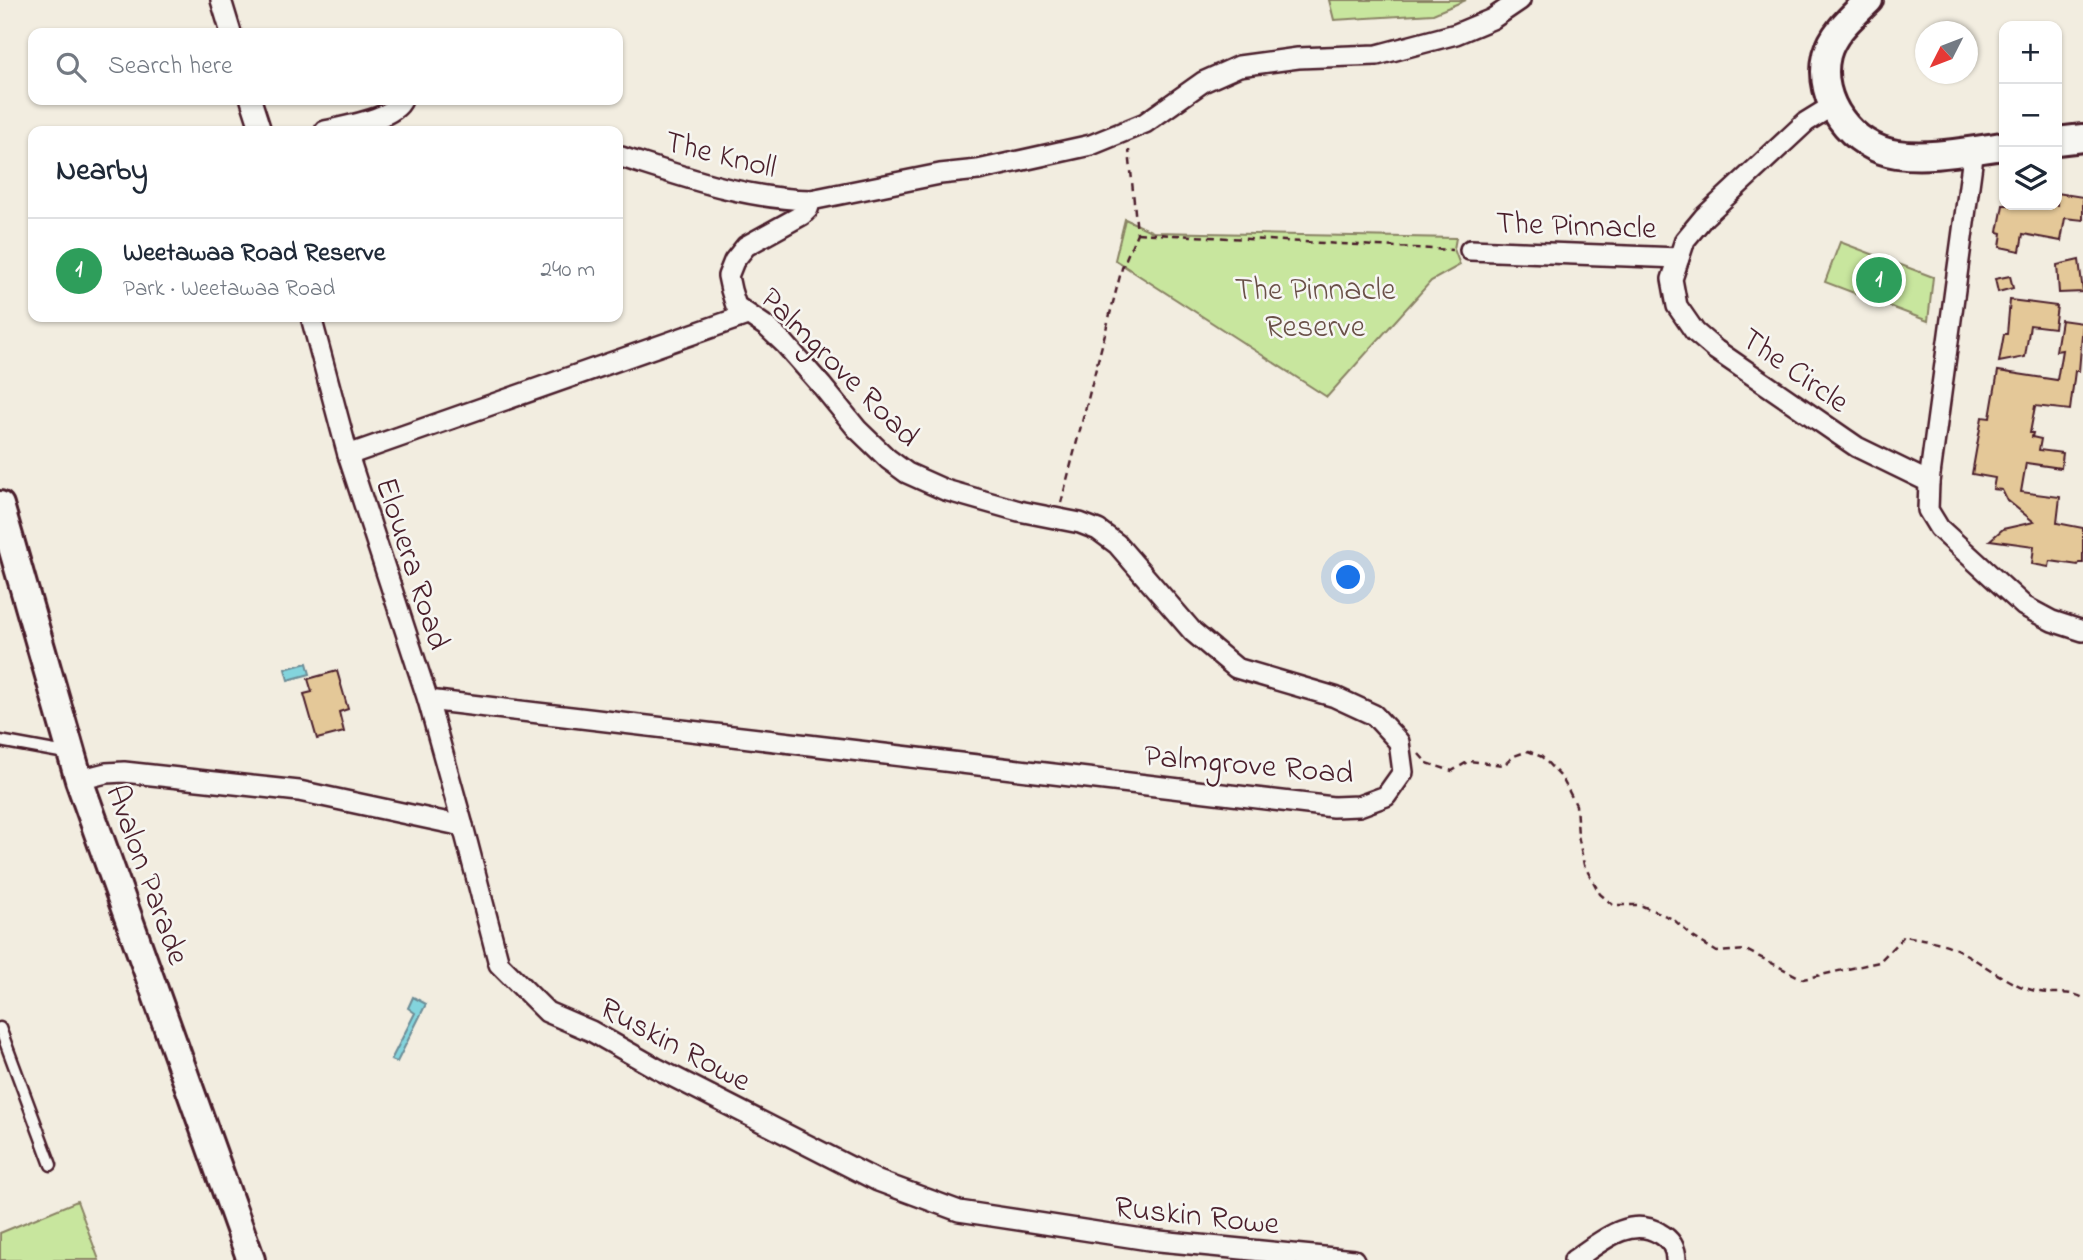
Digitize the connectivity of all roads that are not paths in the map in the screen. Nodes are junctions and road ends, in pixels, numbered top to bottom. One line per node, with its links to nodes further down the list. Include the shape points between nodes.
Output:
1 (221, 0): 4 (street)
2 (1520, 0): 15 (street, via 1492,19 1456,34 1377,55 1239,66 1203,82 1145,123 1091,145)
3 (1869, 0): 7 (street, via 1838,31 1827,55)
4 (229, 28)
5 (253, 105): 8 (street)
6 (400, 105): 9 (street, via 387,114)
7 (1832, 106): 13 (street, via 1846,127 1866,144 1894,154); 17 (street, The Circle, via 1806,122 1704,217 1685,240)
8 (259, 126)
9 (343, 126)
10 (2083, 138): 11 (street)
11 (2062, 140)
12 (1999, 146): 13 (street)
13 (1974, 149): 21 (street)
14 (623, 157): 15 (street, The Knoll, via 740,192 778,200)
15 (811, 200): 18 (street, Palmgrove Road, via 802,215 746,246 734,261 728,276 731,290 737,306)
16 (1470, 250): 17 (street, The Pinnacle)
17 (1679, 258): 21 (street, The Circle, via 1672,279 1678,306 1695,332 1857,447)
18 (747, 315): 20 (street); 24 (street, Palmgrove Road, via 785,344 856,429 907,473 945,490 1098,530 1117,544 1193,632 1236,668 1335,698 1374,715 1399,742 1403,772 1386,796 1359,806 1333,807)
19 (312, 322): 20 (street, Elouera Road)
20 (348, 455): 24 (street, Elouera Road)
21 (1929, 482): 23 (street, via 1927,510 1940,528 2024,606)
22 (0, 505): 26 (street, Avalon Parade)
23 (2083, 631)
24 (428, 700): 28 (street, Elouera Road)
25 (0, 741): 26 (lane)
26 (71, 754): 27 (street, Avalon Parade)
27 (79, 779): 28 (street, via 124,772 299,791); 31 (street, Avalon Parade)
28 (463, 826): 32 (street, Ruskin Rowe, via 499,964 547,1012 878,1181 971,1213 1149,1240)
29 (0, 1028): 30 (lane)
30 (51, 1165)
31 (251, 1260)
32 (1354, 1260)
33 (1574, 1260): 34 (street, via 1624,1229 1639,1227 1651,1228 1672,1243)
34 (1676, 1260)

